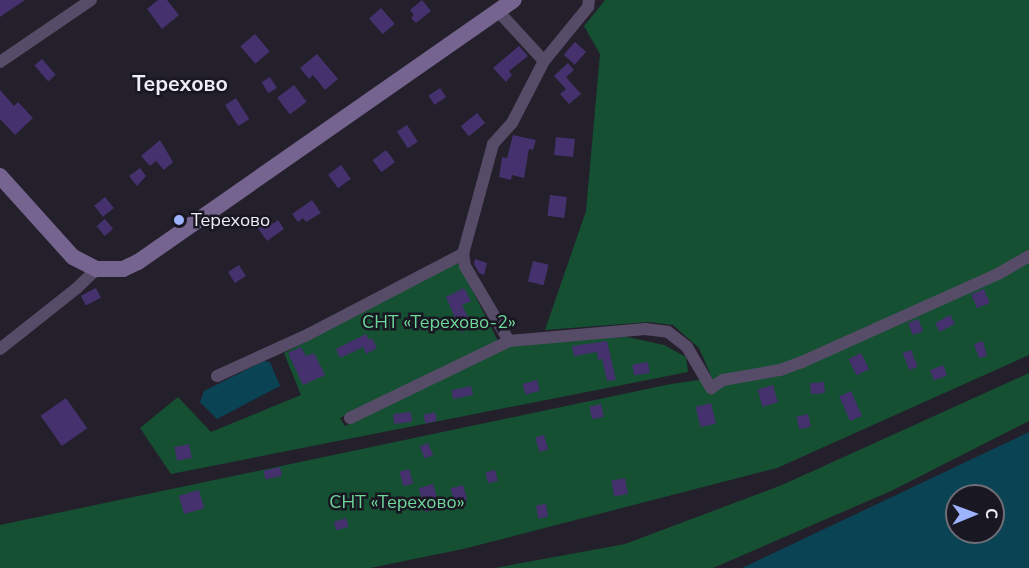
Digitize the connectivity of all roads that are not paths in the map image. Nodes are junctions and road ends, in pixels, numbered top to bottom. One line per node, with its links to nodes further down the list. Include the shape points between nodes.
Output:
1 (91, 0): 6 (street)
2 (514, 0): 4 (main road)
3 (589, 0): 5 (street)
4 (498, 11): 5 (street); 10 (main road, via 138,262 123,269)
5 (544, 61): 8 (street, via 512,123 493,144)
6 (0, 62)
7 (0, 176): 10 (main road, via 73,257)
8 (463, 254): 11 (street, via 465,266); 13 (street, via 309,334)
9 (1029, 256): 11 (street, via 998,274 802,362 723,380 711,388 687,347 668,332 645,329)
10 (97, 269): 12 (street)
11 (509, 340): 14 (street)
12 (0, 349)
13 (217, 376)
14 (350, 418)

